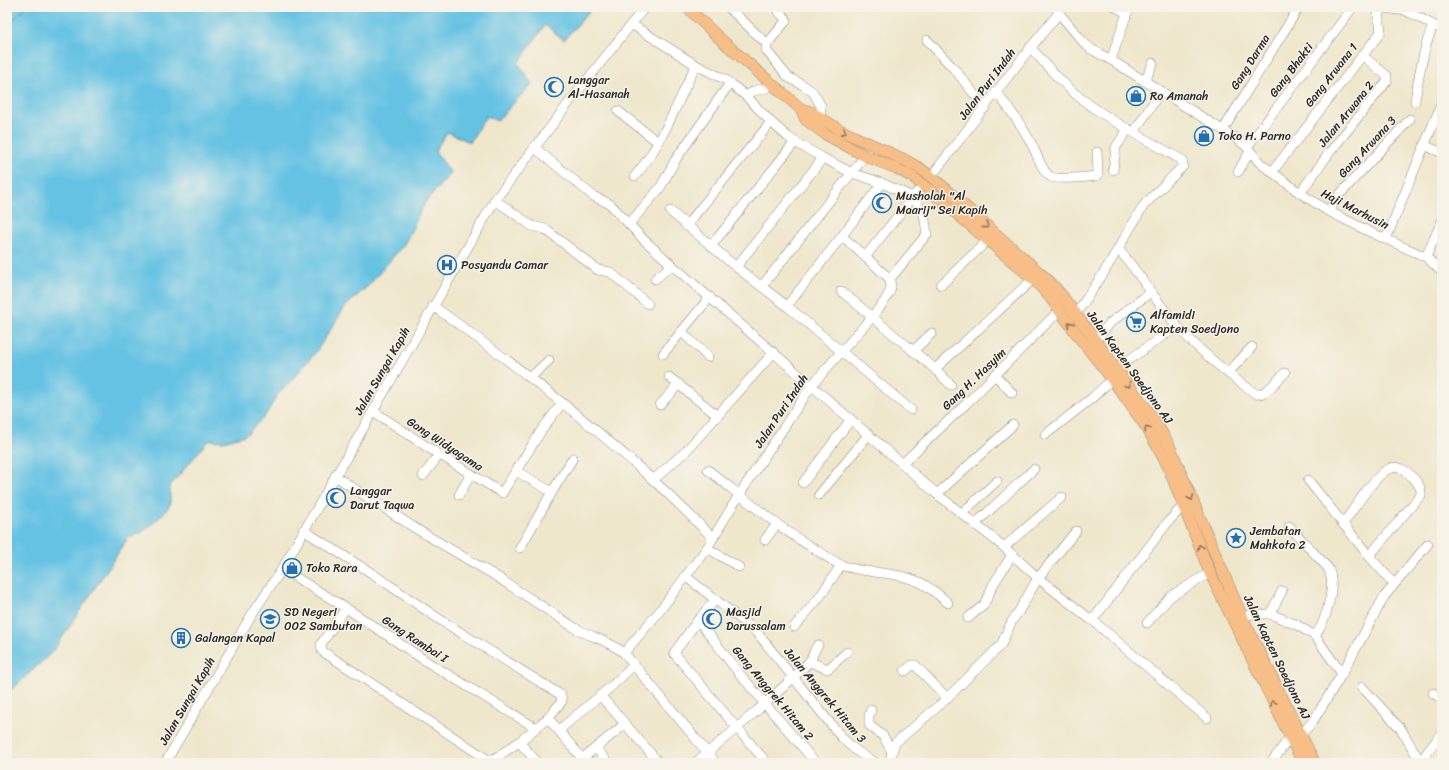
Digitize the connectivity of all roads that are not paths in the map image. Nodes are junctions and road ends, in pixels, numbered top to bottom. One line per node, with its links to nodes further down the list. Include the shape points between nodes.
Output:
1 (645, 7): 11 (street, Jalan Sungai Kapih)
2 (687, 7): 31 (main road, via 789,100)
3 (728, 7): 15 (street)
4 (1116, 7): 10 (street)
5 (1299, 7): 35 (street, Gang Darma)
6 (1353, 7): 40 (street, Gang Bhakti)
7 (1403, 8): 12 (street); 17 (street, Gang Arwana 1, via 1379,10 1381,31)
8 (778, 9): 15 (street, via 786,21)
9 (1058, 10): 16 (street, Jalan Puri Indah); 18 (street, Haji Marhusin, via 1083,42)
10 (1128, 10): 18 (street)
11 (631, 24): 20 (street); 39 (street, Jalan Sungai Kapih)
12 (1433, 25): 13 (street); 28 (street, via 1421,62)
13 (1442, 28)
14 (927, 40): 29 (street, via 956,70)
15 (767, 44): 31 (street, via 766,50 788,77 808,88 816,96 821,110)
16 (1030, 47): 25 (street, Jalan Puri Indah); 34 (street, via 1058,78 1088,104)
17 (1362, 55): 48 (street, Gang Arwana 1); 52 (street, Jalan Arwana 2, via 1387,76 1387,81)
18 (1112, 60): 21 (street, Haji Marhusin)
19 (1154, 62): 21 (street)
20 (696, 65): 22 (street); 36 (street)
21 (1145, 81): 24 (street, Haji Marhusin)
22 (730, 83): 26 (street); 58 (street, via 676,159 660,188)
23 (768, 88): 26 (street)
24 (1161, 91): 34 (street); 35 (street, Haji Marhusin)
25 (996, 92): 29 (street, Jalan Puri Indah); 41 (street, via 1029,137 1049,176 1096,176)
26 (746, 96): 33 (street)
27 (1442, 100): 38 (street)
28 (1415, 101)
29 (985, 108): 45 (street, Jalan Puri Indah)
30 (618, 111): 36 (street)
31 (809, 115): 43 (main road, Jalan Kapten Soedjono AJ, via 825,134); 82 (main road, Jalan Kapten Soedjono AJ, one-way to 82, via 902,159 927,174 1050,282)
32 (1410, 118): 56 (street, Gang Arwana 3, via 1340,194)
33 (771, 122): 37 (street); 59 (street)
34 (1131, 130): 46 (street, via 1116,147); 64 (street, via 1182,160 1183,166 1144,205)
35 (1223, 130): 40 (street, Haji Marhusin)
36 (658, 142): 50 (street)
37 (795, 142): 44 (street); 63 (street)
38 (1424, 145): 42 (street); 61 (street)
39 (534, 147): 54 (street, Jalan Sungai Kapih); 58 (street, via 593,196 610,204)
40 (1249, 149): 47 (street, Gang Bhakti); 48 (street, Haji Marhusin, via 1260,163)
41 (1097, 152)
42 (1442, 153)
43 (865, 156): 49 (street); 62 (main road, Jalan Kapten Soedjono AJ, via 914,178)
44 (823, 158): 49 (street); 68 (street)
45 (936, 170)
46 (1113, 170)
47 (1238, 172)
48 (1272, 172): 52 (street, Haji Marhusin)
49 (852, 173): 51 (street); 74 (street)
50 (635, 176)
51 (882, 183): 53 (street); 60 (street)
52 (1300, 193): 56 (street, Haji Marhusin)
53 (915, 194): 65 (street); 70 (street, via 924,214 927,234)
54 (495, 200): 78 (street, via 532,226 545,229 598,270 610,272); 79 (street, Jalan Sungai Kapih)
55 (670, 211): 59 (street)
56 (1328, 211): 61 (street, Haji Marhusin)
57 (1442, 221): 66 (street)
58 (630, 223): 67 (street, via 644,240)
59 (686, 226): 63 (street)
60 (842, 236): 65 (street); 80 (street)
61 (1386, 239): 66 (street, Haji Marhusin)
62 (988, 240): 72 (main road, Jalan Kapten Soedjono AJ); 73 (street)
63 (711, 246): 68 (street)
64 (1118, 250): 76 (street, via 1134,267); 82 (street)
65 (865, 257): 70 (street)
66 (1426, 257): 69 (street, Haji Marhusin)
67 (672, 265): 71 (street); 77 (street)
68 (736, 267): 74 (street)
69 (1442, 272)
70 (890, 278): 83 (street, Jalan Puri Indah, via 889,294)
71 (655, 279)
72 (1033, 279): 81 (main road, Jalan Kapten Soedjono AJ); 96 (street)
73 (941, 285)
74 (762, 286): 80 (street)
75 (841, 292): 83 (street)
76 (1151, 292): 84 (street); 87 (street, via 1110,323)
77 (710, 297): 85 (street); 90 (street)
78 (648, 304)
79 (433, 306): 102 (street); 110 (street, Jalan Sungai Kapih)
80 (787, 306): 91 (street)
81 (1060, 310): 93 (main road, Jalan Kapten Soedjono AJ, one-way to 81); 100 (street, Gang H. Hasyim)
82 (1076, 314): 87 (main road, Jalan Kapten Soedjono AJ)
83 (872, 317): 89 (street); 91 (street, Jalan Puri Indah)
84 (1177, 326): 97 (street); 99 (street)
85 (682, 332): 92 (street); 94 (street)
86 (932, 333): 89 (street)
87 (1095, 341): 93 (main road, Jalan Kapten Soedjono AJ)
88 (1252, 347): 97 (street)
89 (913, 351): 96 (street)
90 (774, 352): 104 (street); 111 (street)
91 (842, 352): 104 (street, Jalan Puri Indah); 109 (street)
92 (663, 354)
93 (1099, 355): 99 (main road, Jalan Kapten Soedjono AJ)
94 (708, 357)
95 (549, 360): 102 (street)
96 (935, 370): 105 (street)
97 (1228, 373): 98 (street, via 1258,395 1265,392)
98 (1285, 373)
99 (1114, 374): 115 (street, via 1092,398); 135 (main road, Jalan Kapten Soedjono AJ, one-way to 99, via 1167,464); 163 (main road, Jalan Kapten Soedjono AJ, one-way to 163, via 1154,419 1170,447)
100 (995, 375): 106 (street); 118 (street, Gang H. Hasyim)
101 (669, 376): 103 (street)
102 (530, 378): 107 (street)
103 (679, 384): 108 (street); 111 (street)
104 (812, 385): 112 (street); 132 (street, Jalan Puri Indah)
105 (951, 385)
106 (1012, 393)
107 (562, 403): 121 (street); 125 (street)
108 (660, 405)
109 (911, 410)
110 (373, 411): 116 (street, Gang Widyagama); 123 (street, Jalan Sungai Kapih)
111 (718, 416): 125 (street, via 686,451)
112 (851, 419): 114 (street); 128 (street)
113 (1013, 424): 130 (street)
114 (868, 434): 118 (street); 133 (street)
115 (1045, 435)
116 (439, 455): 122 (street, Gang Widyagama); 124 (street)
117 (573, 458): 129 (street)
118 (903, 463): 130 (street)
119 (1034, 469): 138 (street)
120 (708, 470): 132 (street)
121 (516, 471): 122 (street, Gang Widyagama, via 502,493); 129 (street)
122 (471, 474): 131 (street)
123 (335, 476): 141 (street, Jalan Sungai Kapih); 172 (street, via 575,628 611,644)
124 (423, 476)
125 (653, 480): 143 (street)
126 (1308, 480): 139 (street)
127 (997, 481): 136 (street)
128 (803, 483)
129 (552, 492): 147 (street)
130 (937, 494): 136 (street)
131 (459, 495)
132 (739, 495): 137 (street); 143 (street, Jalan Puri Indah)
133 (819, 495)
134 (1062, 497): 146 (street)
135 (1183, 506): 154 (main road, Jalan Kapten Soedjono AJ, one-way to 135); 165 (street)
136 (962, 513): 138 (street)
137 (777, 524): 144 (street); 151 (street)
138 (975, 524): 146 (street)
139 (1343, 524): 150 (street); 150 (street, via 1374,482 1390,468 1406,470 1419,484 1421,495)
140 (1289, 526): 169 (street, via 1328,568 1330,575 1328,609 1323,624)
141 (304, 530): 153 (street, Jalan Sungai Kapih); 185 (street, via 561,695 562,701)
142 (1076, 531): 156 (street)
143 (712, 537): 148 (street, Jalan Puri Indah)
144 (765, 540)
145 (1428, 544): 157 (street)
146 (1004, 547): 149 (street)
147 (520, 548)
148 (707, 548): 152 (street); 155 (street, Jalan Puri Indah)
149 (1012, 555): 156 (street); 164 (street, via 984,605)
150 (1369, 556): 157 (street)
151 (841, 565): 160 (street, via 918,581); 168 (street, via 819,598)
152 (739, 567)
153 (282, 569): 161 (street, Gang Rambai I); 200 (street, Jalan Sungai Kapih, via 252,614)
154 (1210, 573): 167 (street, via 1171,596); 187 (main road, Jalan Kapten Soedjono AJ, one-way to 154)
155 (685, 576): 159 (street, Jalan Anggrek Hitam 3); 172 (street, Jalan Puri Indah)
156 (1038, 578): 165 (street); 181 (street, via 1001,645)
157 (1394, 584): 176 (street, via 1377,609)
158 (1282, 592): 162 (street)
159 (715, 600): 166 (street); 177 (street, Jalan Anggrek Hitam 3, via 755,632)
160 (948, 603)
161 (346, 608): 189 (street, Gang Rambai I, via 429,663); 201 (street, via 321,644 322,650)
162 (1270, 614): 163 (street); 169 (street)
163 (1242, 617): 187 (main road, Jalan Kapten Soedjono AJ)
164 (968, 618)
165 (1091, 619): 186 (street)
166 (698, 620): 183 (street, Gang Anggrek Hitam 2); 190 (street, via 674,653)
167 (1147, 623)
168 (794, 627)
169 (1315, 636): 176 (street)
170 (818, 645): 173 (street)
171 (847, 652): 173 (street, via 828,669)
172 (624, 653): 174 (street)
173 (810, 662): 177 (street)
174 (634, 666): 180 (street); 198 (street)
175 (905, 671): 181 (street, via 915,665)
176 (1342, 674): 193 (street, via 1313,721)
177 (794, 677): 183 (street); 209 (street, Jalan Anggrek Hitam 3, via 842,738 854,750)
178 (1362, 687): 214 (street, via 1401,729)
179 (1433, 693): 182 (street)
180 (600, 695): 188 (street); 191 (street)
181 (947, 698): 197 (street, via 895,743)
182 (1442, 699)
183 (765, 703): 190 (street); 208 (street, Gang Anggrek Hitam 2)
184 (871, 710): 197 (street, via 869,725 883,736)
185 (548, 718): 189 (street); 191 (street)
186 (1207, 718)
187 (1288, 722): 193 (main road, Jalan Kapten Soedjono AJ); 194 (main road, Jalan Kapten Soedjono AJ)
188 (625, 724): 196 (street); 204 (street)
189 (536, 728): 195 (street)
190 (737, 728): 198 (street); 207 (street)
191 (559, 730): 199 (street)
192 (1442, 733): 214 (street)
193 (1301, 735): 213 (main road, Jalan Kapten Soedjono AJ)
194 (1290, 737): 211 (street); 212 (main road, Jalan Kapten Soedjono AJ)
195 (519, 742): 201 (street); 202 (street)
196 (596, 748): 199 (street); 203 (street)
197 (892, 752): 210 (street)
198 (707, 753): 205 (street); 206 (street)
199 (584, 761)
200 (169, 762)
201 (492, 762)
202 (538, 763)
203 (608, 763)
204 (659, 763)
205 (695, 763)
206 (716, 763)
207 (767, 763)
208 (816, 763)
209 (877, 763)
210 (889, 763)
211 (1271, 763)
212 (1303, 763)
213 (1315, 763)
214 (1420, 763)

